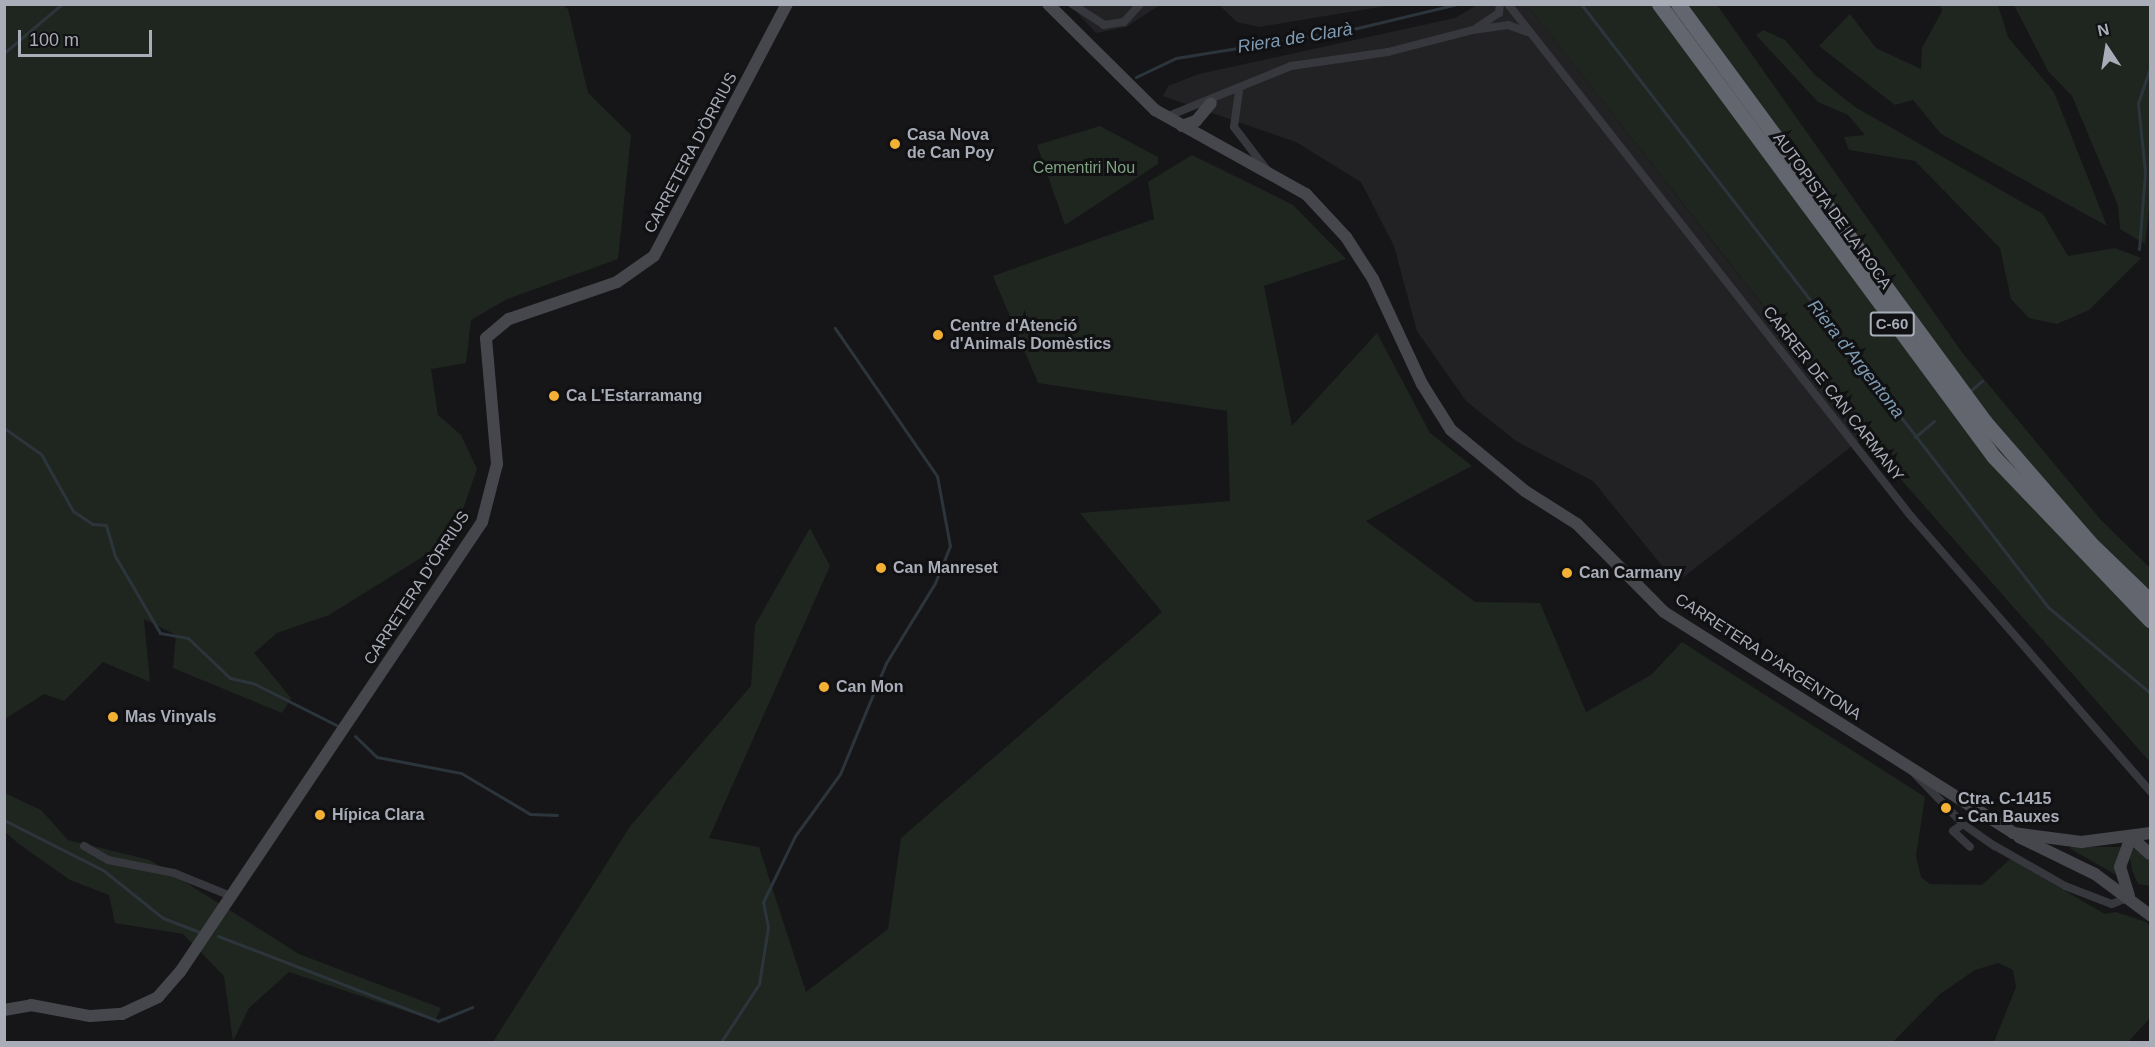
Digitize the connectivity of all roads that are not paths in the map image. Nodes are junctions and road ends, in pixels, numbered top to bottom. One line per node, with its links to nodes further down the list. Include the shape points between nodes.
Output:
1 (788, 4): 27 (street, CARRETERA D'ÒRRIUS, via 654,256 617,282 499,324 486,338 497,464 482,522)
2 (1048, 4): 13 (street, CARRETERA D'ARGENTONA, via 1135,93)
3 (1072, 4): 4 (street, via 1104,25 1124,22)
4 (1140, 4)
5 (1500, 4): 9 (street, via 1499,13)
6 (1508, 4): 10 (street, CARRER DE CAN CARMANY)
7 (1659, 4): 17 (highway, AUTOPISTA DE LA ROCA / C-60, via 1994,457)
8 (1678, 4): 16 (highway, AUTOPISTA DE LA ROCA / C-60, via 1985,422 2090,543)
9 (1473, 30): 10 (street, via 1508,26); 11 (street, via 1388,52 1291,66)
10 (1528, 32): 19 (street, CARRER DE CAN CARMANY, via 1910,515)
11 (1239, 91): 12 (street); 15 (street, via 1234,127)
12 (1211, 103): 13 (street); 14 (street, via 1196,121)
13 (1166, 117): 14 (street, CARRETERA D'ARGENTONA)
14 (1182, 126): 15 (street, CARRETERA D'ARGENTONA)
15 (1267, 170): 18 (street, CARRETERA D'ARGENTONA, via 1306,194 1346,237 1451,430 1525,491 1577,524 1664,612)
16 (2151, 601)
17 (2151, 620)
18 (1912, 770): 20 (street); 21 (street, CARRETERA D'ARGENTONA)
19 (2151, 791)
20 (1963, 824): 25 (street, via 1953,831); 29 (street, via 2065,886 2112,903)
21 (2013, 833): 23 (street, CARRETERA D'ARGENTONA, via 2080,842); 29 (street)
22 (2151, 833): 23 (street, CARRETERA D'ARGENTONA)
23 (2131, 837): 26 (street); 29 (street, via 2120,867)
24 (84, 846): 27 (street, via 108,860 174,873)
25 (1970, 847)
26 (2151, 854)
27 (231, 896): 31 (street, CARRETERA D'ÒRRIUS, via 180,972 146,1005 106,1016 31,1005)
28 (2151, 898): 29 (street)
29 (2134, 899): 30 (street)
30 (2151, 915)
31 (4, 1010)

